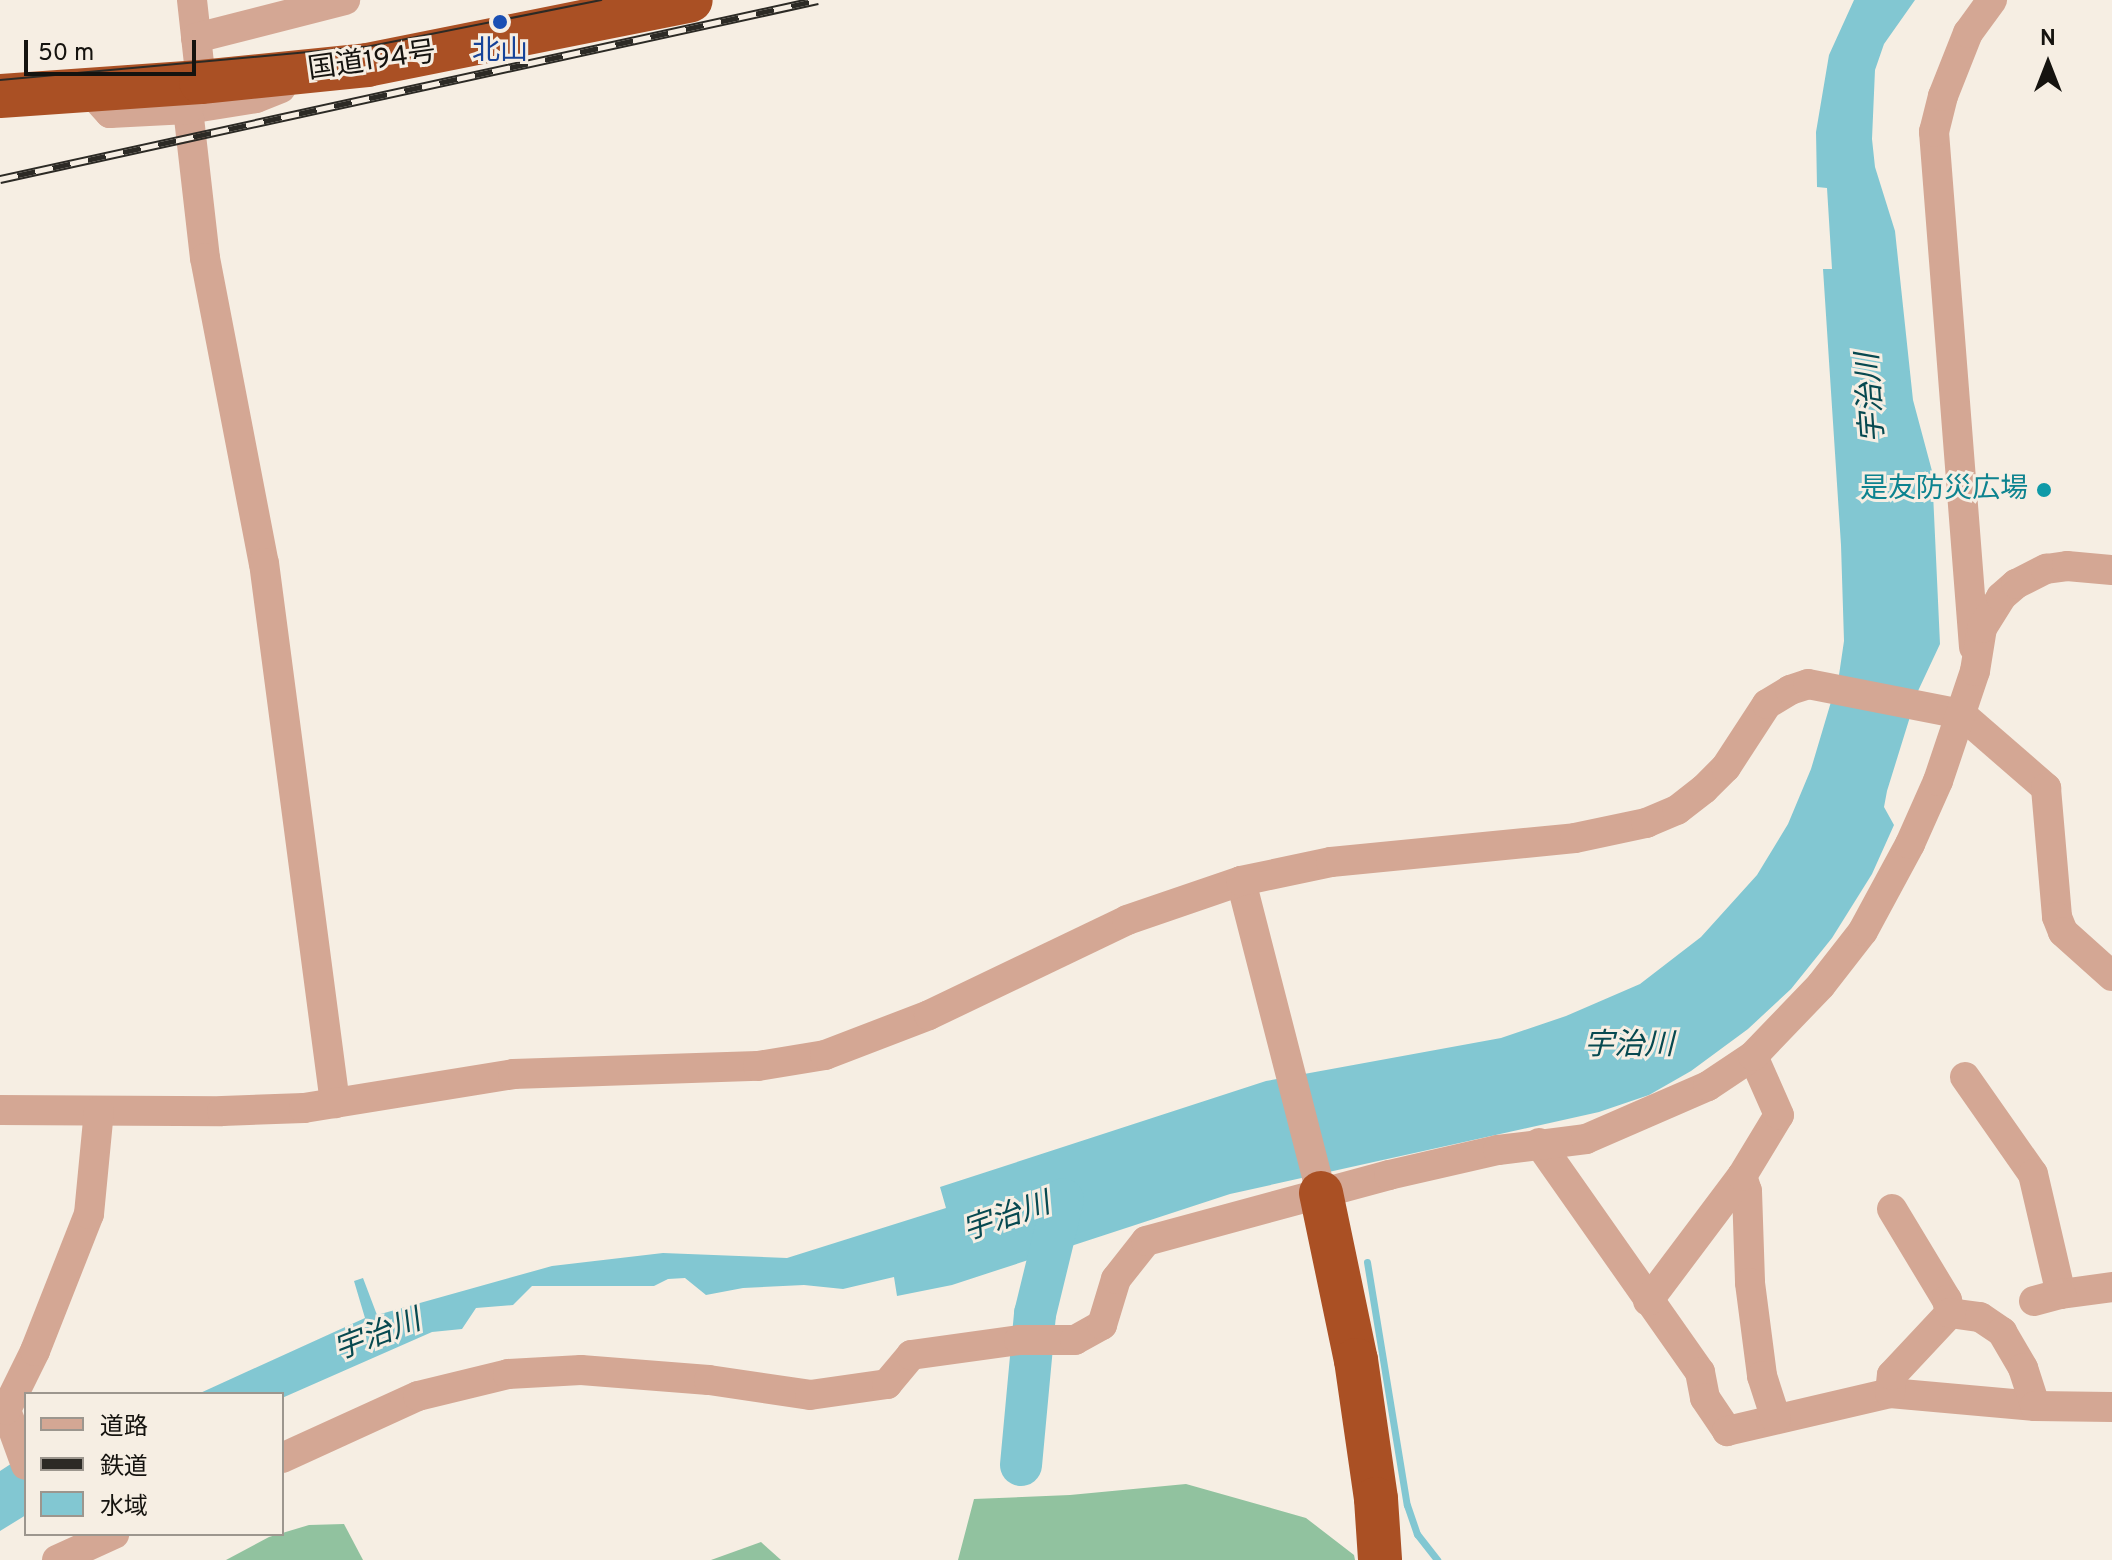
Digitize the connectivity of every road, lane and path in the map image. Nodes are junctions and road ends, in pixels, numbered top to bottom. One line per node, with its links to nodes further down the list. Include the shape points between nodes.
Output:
1 (192, 0): 5 (street)
2 (345, 0): 5 (street)
3 (1992, 0): 9 (street, via 1968,33 1934,132)
4 (681, 1): 7 (highway, 国道194号, via 419,57 302,72)
5 (196, 38): 7 (street)
6 (0, 96): 7 (highway, 国道194号, via 89,90)
7 (195, 96): 15 (street, via 205,258 264,563)
8 (2112, 570): 9 (street, via 2057,568 2016,584 1982,628)
9 (1975, 671): 10 (street)
10 (1951, 711): 11 (street, via 1808,684 1767,704 1726,767 1704,789 1677,810 1646,823 1575,838 1317,864); 12 (street, via 2046,788 2057,917 2063,932); 13 (street, via 1938,781 1863,931 1821,985)
11 (1241, 881): 15 (street, via 1127,920 929,1015 825,1055 758,1066 525,1073); 20 (street)
12 (2112, 976)
13 (1753, 1056): 18 (street, via 1658,1110 1586,1139); 19 (street, via 1779,1115)
14 (1965, 1077): 22 (street, via 2033,1174 2047,1297)
15 (335, 1103): 17 (street, via 222,1111)
16 (0, 1110): 17 (street)
17 (99, 1111): 30 (street, via 89,1214 6,1410)
18 (1539, 1143): 20 (street); 23 (street)
19 (1742, 1176): 23 (street); 28 (street, via 1762,1376)
20 (1321, 1193): 29 (street, via 1146,1241 1116,1279 1102,1325 1075,1340 1019,1340 911,1355 887,1384 810,1395 595,1371 508,1374 418,1396); 31 (highway, via 1348,1316)
21 (1892, 1209): 24 (street)
22 (2112, 1287)
23 (1648, 1301): 28 (street, via 1700,1372 1705,1398 1727,1431)
24 (1950, 1313): 25 (street, via 1892,1375); 26 (street, via 1980,1317 2002,1332 2023,1368)
25 (1890, 1393): 26 (street); 28 (street)
26 (2035, 1406): 27 (street)
27 (2112, 1407)
28 (1776, 1419)
29 (284, 1457)
30 (24, 1459)
31 (1376, 1499): 34 (highway); 35 (highway)
32 (107, 1536): 33 (street)
33 (57, 1550)
34 (1380, 1560)
35 (1401, 1560)

